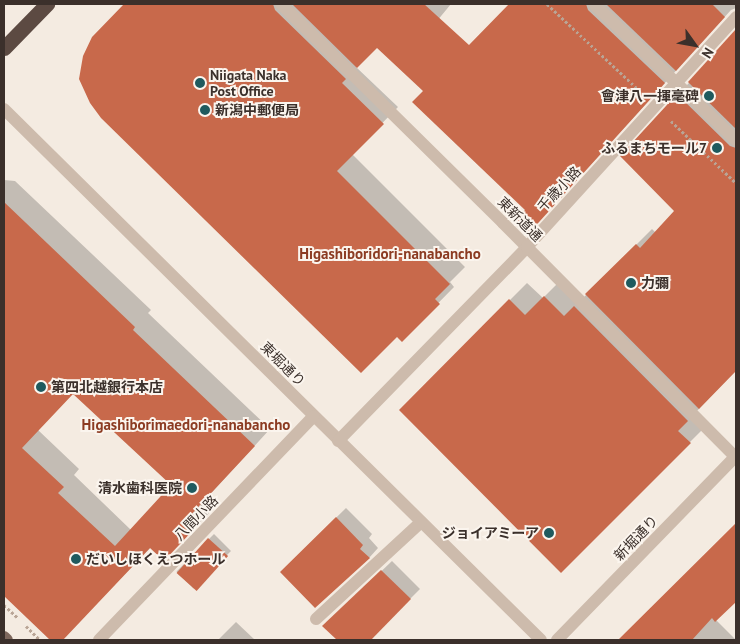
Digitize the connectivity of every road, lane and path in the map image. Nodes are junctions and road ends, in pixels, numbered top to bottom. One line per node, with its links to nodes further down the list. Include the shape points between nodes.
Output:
1 (47, 4): 5 (highway)
2 (281, 4): 9 (street, 東新道通)
3 (594, 4): 6 (street)
4 (736, 17): 6 (street, 千歳小路)
5 (4, 48)
6 (676, 84): 8 (street); 9 (street, 千歳小路)
7 (4, 109): 10 (street, 東堀通り)
8 (736, 140)
9 (527, 246): 11 (street, 千歳小路); 12 (street, 東新道通)
10 (314, 416): 11 (street, 東堀通り); 17 (street, 八間小路)
11 (338, 441): 13 (street, 東堀通り)
12 (736, 457): 19 (street, 新堀通り)
13 (421, 522): 14 (street); 18 (street, 東堀通り)
14 (316, 618)
15 (4, 637): 16 (main road)
16 (7, 640)
17 (99, 640)
18 (541, 640)
19 (557, 640)

